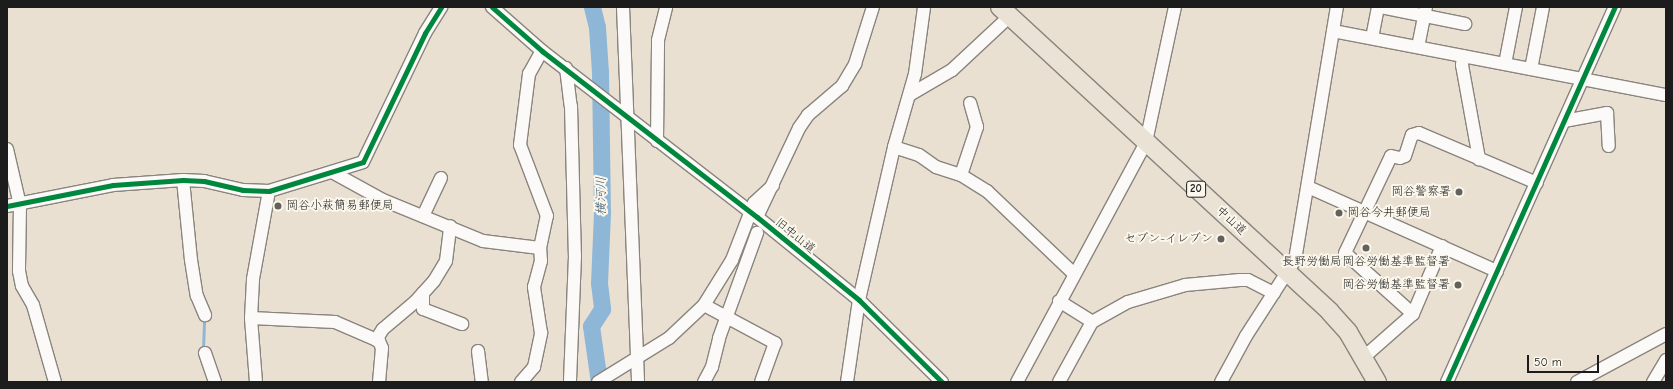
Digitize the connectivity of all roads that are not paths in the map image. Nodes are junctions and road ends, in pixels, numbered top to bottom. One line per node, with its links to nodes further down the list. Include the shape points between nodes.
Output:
1 (441, 7): 37 (street, via 425,33 370,154 363,162)
2 (492, 7): 20 (street)
3 (623, 7): 29 (street)
4 (666, 7): 31 (street, via 658,40)
5 (873, 7): 47 (street, via 854,64 845,80 808,115 799,128 773,185)
6 (924, 7): 26 (street)
7 (1175, 7): 32 (street)
8 (1337, 7): 17 (street)
9 (1378, 7): 18 (street)
10 (1381, 7): 14 (street)
11 (1516, 7): 22 (street)
12 (1543, 7): 23 (street)
13 (1615, 7): 25 (street)
14 (1425, 11): 16 (street); 19 (street)
15 (1005, 12): 26 (street, via 952,70); 32 (highway, 中山道 / 20)
16 (1465, 24)
17 (1333, 31): 18 (street); 42 (street)
18 (1372, 38): 19 (street)
19 (1418, 47): 21 (street)
20 (542, 51): 24 (street, 旧中山道); 52 (street, via 529,74 520,145 548,216)
21 (1463, 56): 22 (street); 36 (street, via 1462,64)
22 (1505, 64): 23 (street)
23 (1531, 69): 25 (street)
24 (568, 70): 29 (street, 旧中山道); 81 (street, via 575,256)
25 (1582, 79): 27 (street); 30 (street)
26 (911, 94): 34 (street)
27 (1666, 95)
28 (970, 103): 38 (street, via 977,126)
29 (625, 114): 31 (street, 旧中山道); 73 (street)
30 (1564, 120): 33 (street, via 1607,114); 41 (street)
31 (657, 141): 47 (street, 旧中山道)
32 (1146, 142): 55 (street); 56 (highway, 中山道 / 20)
33 (1610, 146)
34 (894, 147): 38 (street, via 919,155 936,167); 59 (street)
35 (7, 149): 44 (street)
36 (1479, 159): 41 (street); 46 (street, via 1418,133 1412,135 1405,156 1391,156)
37 (332, 172): 43 (street); 48 (street, via 382,200)
38 (961, 175): 55 (street, via 1006,206 1026,230)
39 (442, 178): 48 (street)
40 (183, 180): 43 (street, via 204,181 243,190); 44 (street, via 113,185); 62 (street, via 192,267 197,296)
41 (1537, 183): 53 (street)
42 (1308, 187): 46 (street); 56 (street, via 1295,260)
43 (269, 191): 65 (street, via 253,279)
44 (20, 205): 45 (street); 54 (street)
45 (7, 206)
46 (1366, 211): 51 (street); 63 (street, via 1345,253)
47 (754, 215): 59 (street, 旧中山道); 61 (street, via 732,260)
48 (423, 216): 49 (street)
49 (450, 226): 52 (street, via 483,241); 57 (street, via 446,261)
50 (757, 233): 64 (street)
51 (1442, 246): 53 (street); 63 (street)
52 (540, 248): 80 (street, via 542,261 534,287 541,333 534,367)
53 (1497, 271): 92 (street)
54 (13, 273): 75 (street, via 33,305)
55 (1074, 273): 60 (street)
56 (1286, 273): 58 (street); 72 (highway, 中山道 / 20, via 1330,312 1348,332)
57 (423, 293): 67 (street, via 423,309); 69 (street, via 383,329)
58 (1274, 293): 66 (street, via 1248,280 1185,285 1128,302); 90 (street)
59 (859, 300): 86 (street); 87 (street, 旧中山道)
60 (1059, 301): 66 (street); 88 (street)
61 (704, 305): 64 (street); 73 (street, via 669,338)
62 (205, 314)
63 (1413, 314): 72 (street)
64 (726, 317): 84 (street, via 712,367); 85 (street, via 775,343)
65 (251, 318): 69 (street, via 335,322); 77 (street)
66 (1092, 322): 89 (street)
67 (462, 324)
68 (1666, 334): 93 (street)
69 (376, 340): 78 (street, via 382,348)
70 (478, 350): 79 (street)
71 (205, 354): 76 (street)
72 (1364, 357): 91 (highway, 中山道 / 20)
73 (637, 359): 82 (street); 83 (street)
74 (1666, 360): 94 (street)
75 (55, 382)
76 (215, 382)
77 (256, 382)
78 (379, 382)
79 (482, 382)
80 (521, 382)
81 (570, 382)
82 (598, 382)
83 (638, 382)
84 (704, 382)
85 (761, 382)
86 (847, 382)
87 (942, 382)
88 (1017, 382)
89 (1059, 382)
90 (1221, 382)
91 (1377, 382)
92 (1447, 382)
93 (1577, 382)
94 (1653, 382)

